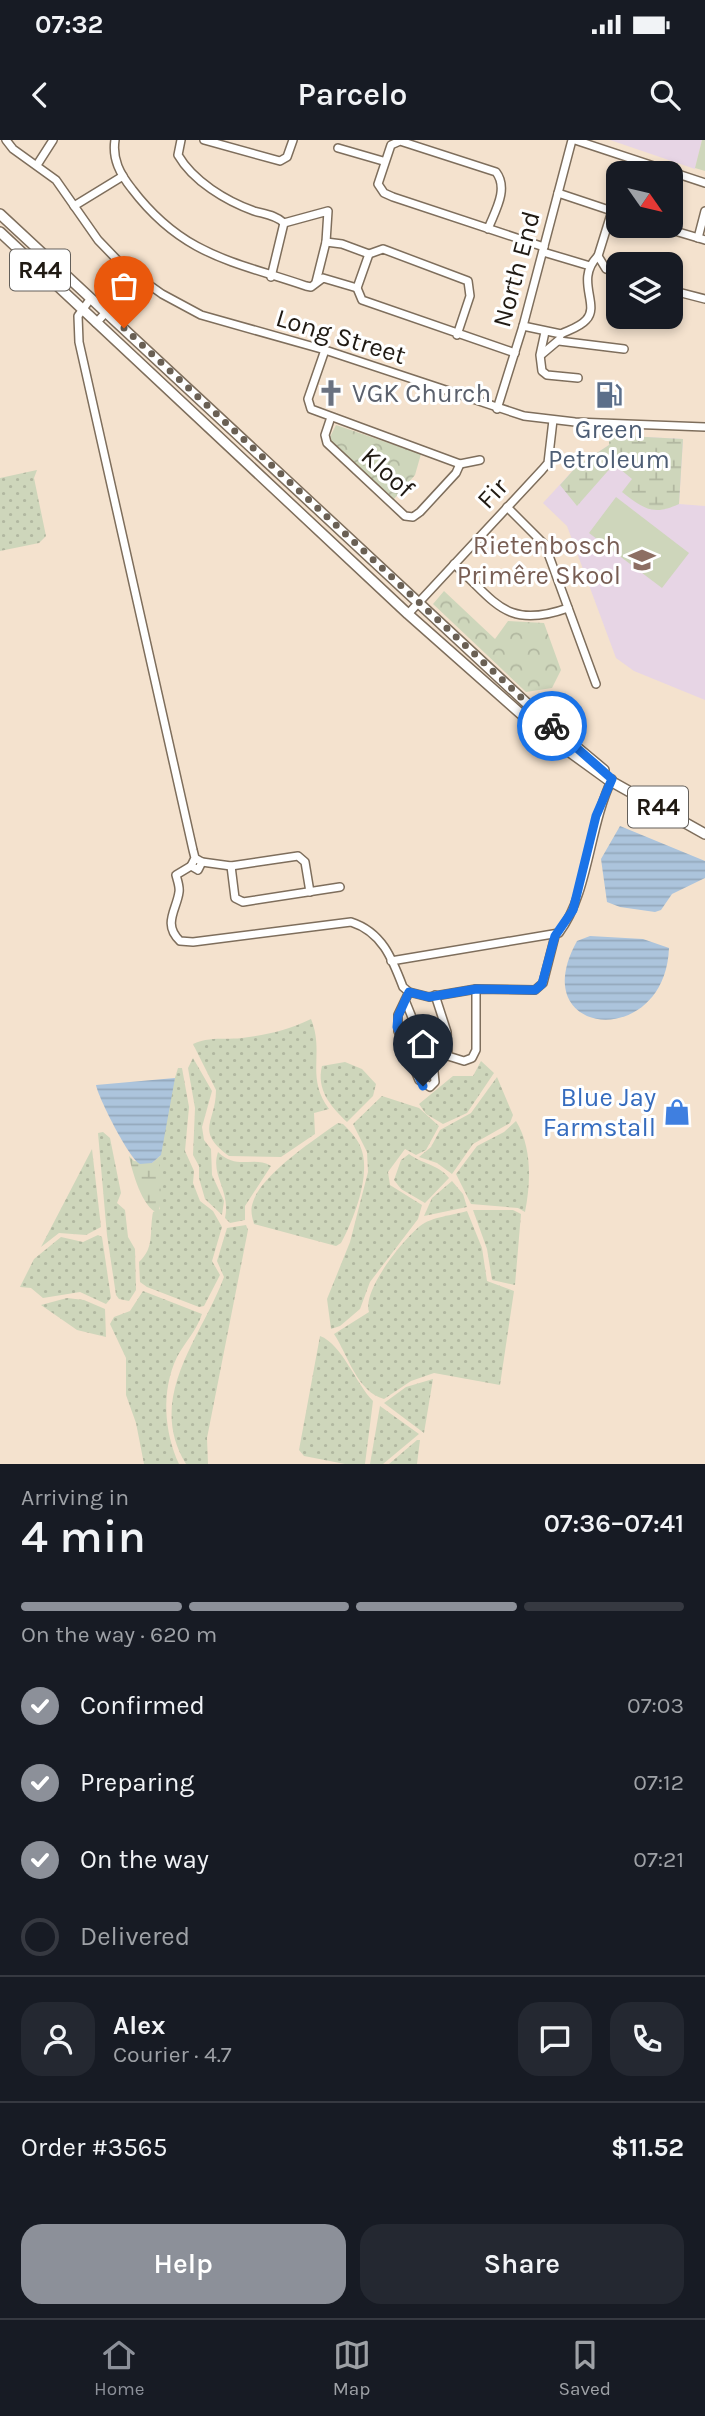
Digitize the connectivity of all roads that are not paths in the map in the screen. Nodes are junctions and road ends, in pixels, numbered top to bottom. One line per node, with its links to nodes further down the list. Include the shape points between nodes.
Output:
1 (6, 140): 11 (street, Long Street)
2 (53, 140): 11 (street)
3 (115, 140): 12 (street, via 114,157)
4 (181, 140): 20 (street, via 178,155 195,177 246,208)
5 (204, 140): 6 (street, via 279,161 287,157)
6 (293, 140)
7 (573, 140): 10 (street); 15 (street, North End)
8 (338, 148): 9 (street)
9 (383, 161): 21 (street, via 377,184 384,193); 21 (street, via 391,145 400,141 496,172 502,190)
10 (637, 161)
11 (37, 166): 16 (street, Long Street, via 56,180)
12 (123, 176): 16 (street); 32 (street, via 145,207 173,232 222,260)
13 (683, 176): 14 (street)
14 (705, 183)
15 (558, 192): 17 (street); 27 (street, North End)
16 (74, 206): 33 (street, Long Street, via 98,240)
17 (606, 209)
18 (705, 211): 25 (street)
19 (0, 214): 37 (main road, R44)
20 (284, 223): 26 (street, via 328,211); 32 (street)
21 (488, 229): 27 (street)
22 (0, 232): 39 (main road, R44)
23 (683, 234): 25 (street)
24 (606, 235): 29 (street)
25 (701, 239)
26 (326, 242): 28 (street); 34 (street)
27 (543, 249): 30 (street); 42 (street, North End)
28 (369, 254): 35 (street); 44 (street, via 383,249 468,281 470,296)
29 (598, 256): 30 (street); 31 (street)
30 (590, 266): 45 (street, via 586,283 589,316)
31 (606, 268)
32 (271, 277): 34 (street, via 311,287)
33 (138, 278): 40 (street); 47 (street, Long Street, via 201,315)
34 (316, 282): 35 (street, via 323,278)
35 (357, 288): 44 (street, via 366,303)
36 (683, 293): 38 (street)
37 (91, 298): 39 (street); 40 (main road, R44)
38 (705, 299)
39 (81, 309): 41 (main road, R44); 65 (street, via 79,342)
40 (107, 312): 41 (street); 59 (main road, R44)
41 (96, 323): 61 (main road, R44)
42 (523, 326): 43 (street); 48 (street, North End)
43 (544, 332): 45 (street); 49 (street)
44 (457, 335): 48 (street)
45 (560, 338): 46 (street); 49 (street)
46 (624, 349)
47 (324, 351): 51 (street, Long Street); 52 (street, Kloof, via 308,399 312,408)
48 (515, 353): 51 (street, North End)
49 (540, 355): 50 (street, via 543,373)
50 (578, 378)
51 (497, 409): 53 (street, Long Street)
52 (331, 417): 56 (street, Kloof); 56 (street, Kloof, via 327,443 405,516 420,512)
53 (553, 420): 54 (street, Long Street); 57 (street, Fir, via 548,463)
54 (705, 427)
55 (480, 460): 56 (street)
56 (460, 464)
57 (507, 507): 58 (street, Fir); 60 (street, via 545,545)
58 (454, 564): 59 (street, Fir); 60 (street, via 513,615 542,616)
59 (419, 602): 61 (street, Fir); 63 (main road, R44)
60 (568, 608): 62 (street)
61 (408, 614): 63 (main road, R44, via 538,729)
62 (596, 684)
63 (612, 779): 64 (main road, R44); 69 (street, via 596,816 573,910)
64 (705, 834)
65 (199, 860): 66 (street); 70 (street, via 198,870 191,866 176,874 180,891 171,919 180,940 351,922 372,931)
66 (231, 866): 68 (street, via 298,856 305,862); 68 (street, via 235,898 243,902)
67 (340, 887): 68 (street)
68 (310, 892)
69 (555, 936): 70 (street); 71 (street, via 539,987)
70 (391, 961): 73 (street)
71 (476, 989): 72 (street); 72 (street, via 476,1050 464,1061 448,1056 447,1032)
72 (435, 995): 73 (street)
73 (407, 996): 73 (street, via 398,1016 398,1031 420,1083 430,1087 435,1082 434,1072)

